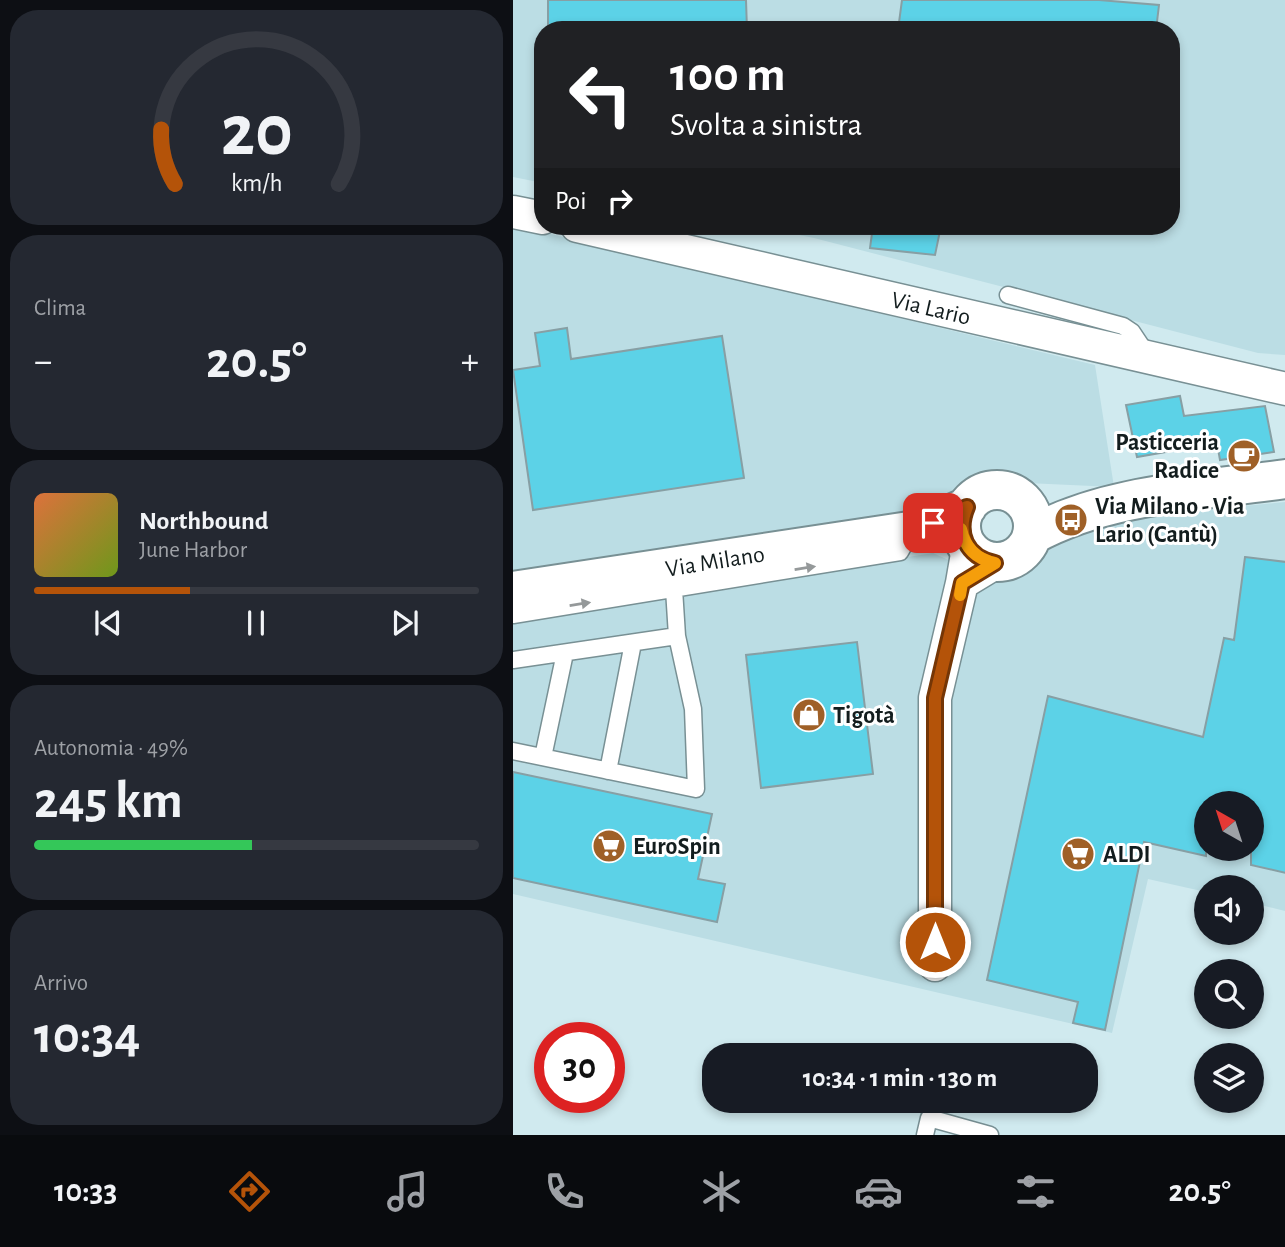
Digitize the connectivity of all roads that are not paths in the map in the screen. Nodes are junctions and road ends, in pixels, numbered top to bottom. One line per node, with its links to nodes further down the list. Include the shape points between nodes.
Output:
1 (513, 212): 2 (street)
2 (534, 216)
3 (616, 235): 5 (street, Via Lario)
4 (1008, 295): 5 (lane, via 1123,326)
5 (1148, 356): 6 (street, Via Lario)
6 (1285, 389)
7 (1285, 479): 9 (main road)
8 (1015, 495): 9 (main road); 11 (main road, via 1030,512); 12 (main road, via 984,493)
9 (1107, 503): 11 (main road)
10 (914, 531): 12 (main road, Via Milano); 13 (lane, one-way to 10, via 900,552); 14 (main road, Via Milano)
11 (1032, 535): 12 (main road, via 1019,556 1007,562)
12 (971, 549): 23 (street, via 935,698)
13 (674, 589): 15 (lane, one-way to 13); 16 (lane)
14 (513, 592)
15 (513, 615)
16 (677, 636): 17 (lane); 22 (lane, via 693,709 696,789)
17 (633, 643): 18 (lane); 22 (lane)
18 (565, 653): 19 (lane); 21 (lane)
19 (513, 660)
20 (513, 751): 21 (lane)
21 (543, 757): 22 (lane)
22 (608, 771)
23 (935, 965)
24 (925, 1135): 25 (lane, via 929,1118)
25 (990, 1135)

